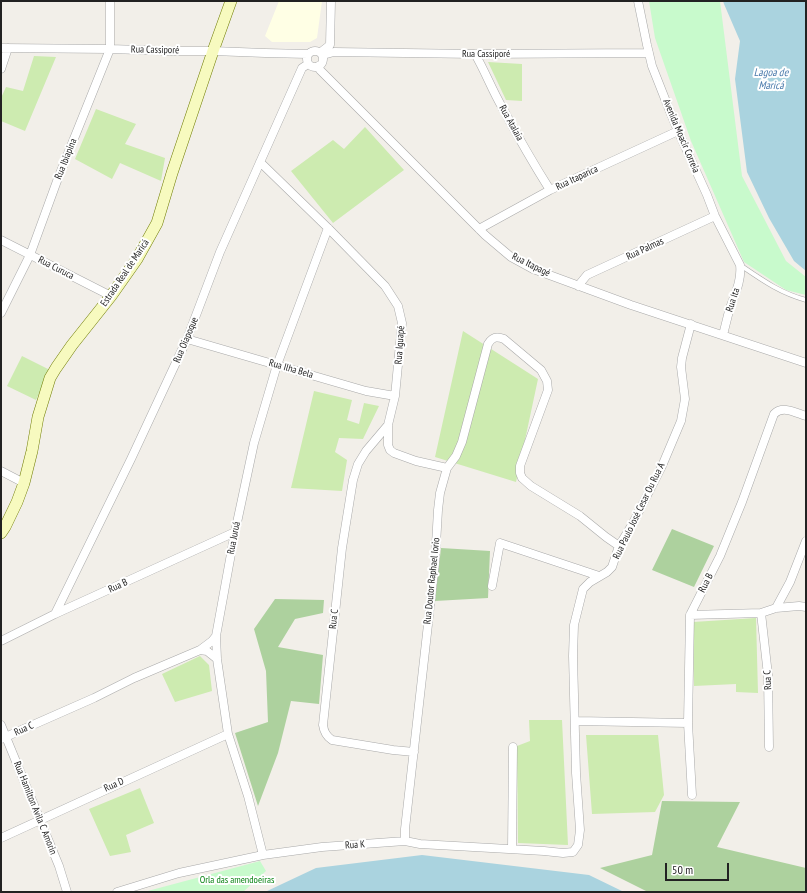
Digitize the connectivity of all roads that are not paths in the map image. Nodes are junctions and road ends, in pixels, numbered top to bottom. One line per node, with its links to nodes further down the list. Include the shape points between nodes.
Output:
1 (110, 1): 6 (street, Rua Ibiapina)
2 (232, 1): 7 (main road, Estrada Real de Maricá)
3 (331, 1): 10 (street, via 330,45)
4 (638, 1): 8 (street, Avenida Moacir Correia)
5 (4, 48): 6 (street, Rua Cassiporé); 14 (street)
6 (110, 49): 7 (street, Rua Cassiporé); 22 (street, Rua Ibiapina)
7 (213, 50): 9 (street, Rua Cassiporé); 25 (main road, Estrada Real de Maricá, via 157,223 137,259)
8 (649, 53): 11 (street, Rua Cassiporé); 15 (street, Avenida Moacir Correia)
9 (308, 54): 10 (street, Rua Cassiporé, via 313,50); 12 (street)
10 (322, 54): 11 (street, Rua Cassiporé); 13 (street, via 324,60)
11 (475, 54): 17 (street, Rua Atalaia, via 534,166)
12 (308, 64): 13 (street); 16 (street, Rua Oiapoque, via 302,68)
13 (318, 66): 20 (street, Rua Itapagé)
14 (1, 69)
15 (678, 131): 17 (street, Rua Itaparica); 18 (street, Avenida Moacir Correia)
16 (260, 162): 19 (street, Rua Iguapé); 30 (street, Rua Oiapoque, via 220,252)
17 (550, 190): 20 (street, Rua Itaparica)
18 (715, 216): 23 (street, Avenida Moacir Correia); 24 (street, Rua Palmas, via 588,275)
19 (328, 228): 32 (street, Rua Juruá); 33 (street, Rua Iguapé, via 385,286 398,306 402,323)
20 (479, 228): 24 (street, Rua Itapagé, via 511,257)
21 (1, 240): 22 (street, Rua Curuca)
22 (30, 255): 25 (street, Rua Curuca); 27 (street, Rua Ibiapina)
23 (740, 265): 26 (lane, via 775,288); 29 (street, Rua Ita, via 740,279)
24 (578, 286): 28 (street, Rua Itapagé)
25 (111, 296): 38 (main road, Estrada Real de Maricá, via 72,345 50,378 38,417)
26 (806, 300)
27 (1, 313)
28 (691, 324): 29 (street, Rua Itapagé); 42 (street, Rua Paulo José Cesar Ou Rua A, via 681,367 686,399 681,421 662,466)
29 (723, 335): 31 (street, Rua Itapagé)
30 (187, 339): 32 (street, Rua Ilha Bela); 48 (street, Rua Oiapoque)
31 (806, 363)
32 (276, 365): 33 (street, Rua Ilha Bela, via 366,391); 39 (street, Rua Juruá, via 254,443)
33 (395, 396): 35 (street, Rua Iguapé)
34 (806, 416): 49 (street, Rua B, via 788,410 777,411 774,414 720,556)
35 (388, 425): 36 (street, Rua Iguapé, via 388,445 394,453); 61 (street, Rua C, via 366,451 353,480 342,548 322,725 324,732 332,740)
36 (447, 468): 42 (street, Rua Doutor Raphael Iorio, via 462,442 488,344 491,339 500,337 541,370 547,381 548,390 520,466 522,478); 61 (street, Rua Doutor Raphael Iorio, via 438,510 435,562)
37 (1, 471): 38 (street)
38 (24, 483): 40 (main road, Estrada Real de Maricá)
39 (235, 532): 48 (street, Rua B); 50 (street, Rua Juruá)
40 (1, 533)
41 (806, 541): 46 (street, via 787,590)
42 (620, 546): 43 (street, Rua Paulo José Cesar Ou Rua A, via 612,567)
43 (599, 576): 44 (street, via 500,543); 54 (street, Rua Paulo José Cesar Ou Rua A, via 583,589 574,625)
44 (492, 586)
45 (806, 607): 46 (street)
46 (776, 608): 47 (street)
47 (761, 613): 49 (street); 60 (street, Rua C, via 768,675)
48 (56, 614): 51 (street, Rua B)
49 (690, 615): 55 (street, Rua B)
50 (216, 636): 52 (street, Rua C); 53 (street, Rua Juruá)
51 (1, 641)
52 (200, 650): 53 (street, via 207,651); 58 (street, Rua C)
53 (217, 659): 57 (street, Rua Juruá)
54 (576, 721): 55 (street); 64 (street, Rua Paulo José Cesar Ou Rua A)
55 (688, 723): 62 (street, Rua B)
56 (1, 725): 58 (street, Rua Hamilton Avila C Amorin)
57 (228, 734): 63 (street, Rua D); 68 (street, Rua Juruá)
58 (3, 738): 63 (street, Rua Hamilton Avila C Amorin)
59 (513, 747): 67 (street)
60 (769, 747)
61 (414, 752): 66 (street, Rua Doutor Raphael Iorio)
62 (692, 796)
63 (40, 819): 65 (street, Rua D); 69 (street, Rua Hamilton Avila C Amorin)
64 (580, 830): 67 (street, Rua K, via 578,845 574,852 564,854)
65 (1, 838)
66 (405, 841): 67 (street, Rua K); 68 (street, Rua K, via 322,847)
67 (512, 849)
68 (263, 855): 70 (street, Rua K, via 179,873)
69 (67, 892)
70 (117, 892)

